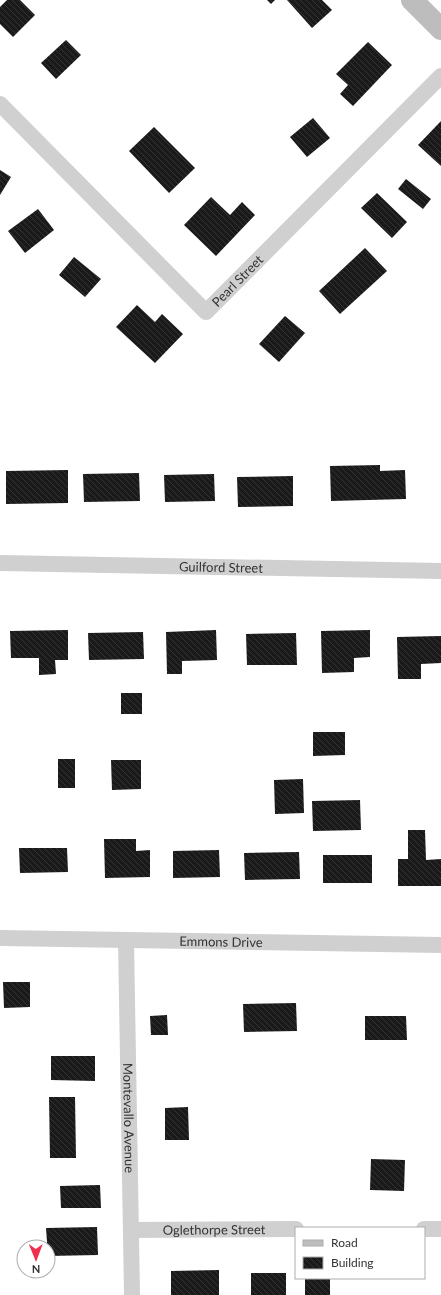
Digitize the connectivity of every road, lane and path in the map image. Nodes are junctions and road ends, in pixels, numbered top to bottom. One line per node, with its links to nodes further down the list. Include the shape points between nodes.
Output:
1 (412, 0): 2 (main road)
2 (441, 29)
3 (441, 76): 4 (street, Pearl Street, via 206,312)
4 (0, 104)
5 (0, 563): 6 (street, Guilford Street)
6 (441, 571)
7 (0, 938): 8 (street, Emmons Drive)
8 (126, 940): 9 (street, Emmons Drive); 13 (street, Montevallo Avenue)
9 (441, 945)
10 (295, 1229): 13 (street, Oglethorpe Street)
11 (425, 1229): 12 (street)
12 (441, 1229)
13 (131, 1230): 14 (street, Montevallo Avenue)
14 (132, 1295)

